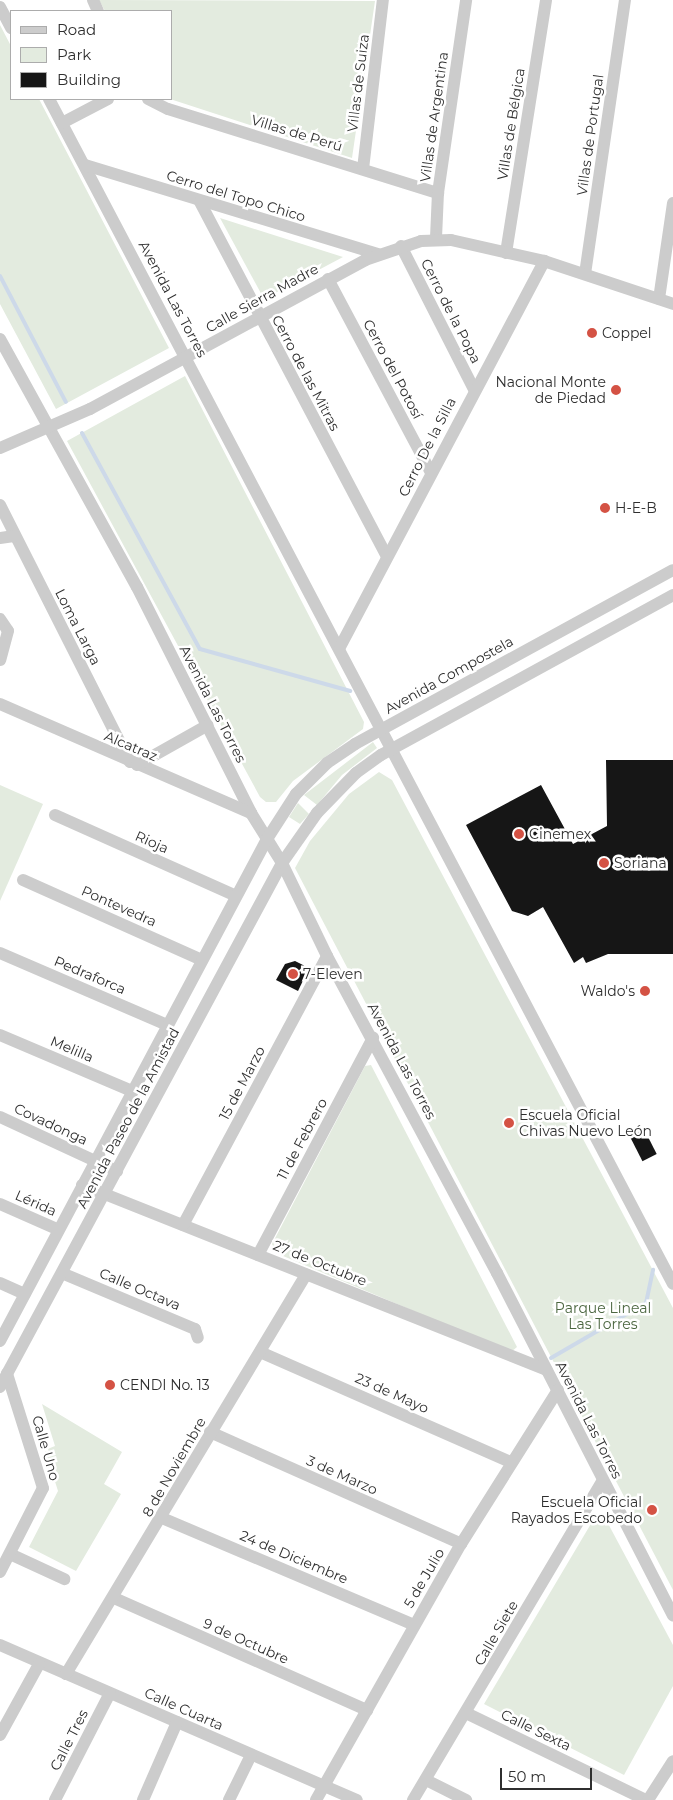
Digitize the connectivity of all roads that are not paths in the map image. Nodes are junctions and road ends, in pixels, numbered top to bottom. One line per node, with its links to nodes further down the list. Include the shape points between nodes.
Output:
1 (383, 0): 12 (street, Villas de Suiza)
2 (466, 0): 13 (street, Villas de Argentina)
3 (546, 0): 18 (street, Villas de Bélgica)
4 (625, 0): 21 (street, Villas de Portugal)
5 (0, 7): 6 (street)
6 (10, 26)
7 (50, 100): 10 (street, Avenida Las Torres)
8 (106, 100): 10 (street)
9 (150, 100): 12 (street, Villas de Perú, via 168,109)
10 (62, 123): 11 (street, Avenida Las Torres)
11 (85, 165): 14 (street, Cerro del Topo Chico); 27 (street, Avenida Las Torres)
12 (363, 169): 13 (street, Villas de Perú)
13 (438, 193): 16 (street, Villas de Argentina)
14 (200, 202): 19 (street, Cerro del Topo Chico); 25 (street, Cerro de las Mitras)
15 (673, 203): 23 (street)
16 (436, 238): 17 (street, Calle Sierra Madre); 18 (street)
17 (402, 246): 19 (street, Calle Sierra Madre); 29 (street, Cerro de la Popa)
18 (506, 253): 20 (street)
19 (378, 254): 22 (street, Calle Sierra Madre)
20 (544, 261): 21 (street); 29 (street, Cerro De la Silla)
21 (585, 274): 23 (street)
22 (328, 278): 25 (street, Calle Sierra Madre); 32 (street, Cerro del Potosí)
23 (659, 299): 24 (street)
24 (673, 304)
25 (259, 316): 27 (street, Calle Sierra Madre); 36 (street, Cerro de las Mitras)
26 (0, 339): 28 (street, Avenida Las Torres)
27 (186, 357): 30 (street, Calle Sierra Madre, via 90,410); 42 (street, Avenida Las Torres)
28 (4, 358): 30 (street, Avenida Las Torres)
29 (474, 389): 32 (street, Cerro De la Silla)
30 (48, 426): 31 (street, Calle Sierra Madre); 45 (street, Avenida Las Torres)
31 (0, 448)
32 (431, 473): 36 (street, Cerro De la Silla)
33 (0, 505): 34 (street, Loma Larga)
34 (14, 536): 35 (street); 48 (street, Loma Larga)
35 (0, 538)
36 (387, 557): 42 (street, Cerro De la Silla)
37 (673, 570): 40 (street, Avenida Compostela)
38 (673, 595): 41 (street)
39 (0, 619): 43 (street, via 8,631)
40 (568, 626): 41 (street); 46 (street, Avenida Compostela)
41 (578, 646): 47 (street)
42 (340, 647): 46 (street, Avenida Las Torres)
43 (0, 660)
44 (0, 704): 48 (street, Alcatraz)
45 (208, 725): 48 (street); 49 (street, Avenida Las Torres)
46 (383, 729): 47 (street, Avenida Las Torres); 51 (street, Avenida Compostela, via 345,750 309,780)
47 (393, 748): 52 (street, via 356,773 332,796); 74 (street, Avenida Las Torres)
48 (133, 763): 49 (street, Alcatraz)
49 (251, 813): 51 (street, Avenida Las Torres)
50 (55, 814): 54 (street, Rioja)
51 (267, 839): 52 (street, Avenida Las Torres); 54 (street, Avenida Paseo de la Amistad)
52 (282, 863): 56 (street, Avenida Las Torres); 64 (street, Avenida Paseo de la Amistad)
53 (23, 880): 57 (street, Pontevedra)
54 (236, 896): 57 (street, Avenida Paseo de la Amistad)
55 (0, 953): 58 (street, Pedraforca)
56 (326, 956): 60 (street, Avenida Las Torres); 68 (street, 15 de Marzo)
57 (202, 960): 58 (street, Avenida Paseo de la Amistad)
58 (167, 1025): 61 (street, Avenida Paseo de la Amistad)
59 (0, 1035): 61 (street, Melilla)
60 (373, 1038): 70 (street, 11 de Febrero); 79 (street, Avenida Las Torres)
61 (132, 1092): 63 (street, Avenida Paseo de la Amistad)
62 (0, 1117): 63 (street, Covadonga)
63 (95, 1160): 64 (street, Covadonga); 65 (street, Avenida Paseo de la Amistad)
64 (117, 1171): 66 (street, Avenida Paseo de la Amistad)
65 (82, 1185): 66 (street, 27 de Octubre); 69 (street, Avenida Paseo de la Amistad)
66 (104, 1194): 68 (street, 27 de Octubre); 71 (street, Avenida Paseo de la Amistad)
67 (0, 1204): 69 (street, Lérida)
68 (183, 1225): 70 (street, 27 de Octubre)
69 (59, 1230): 75 (street, Avenida Paseo de la Amistad)
70 (258, 1254): 72 (street, 27 de Octubre)
71 (64, 1274): 76 (street, Calle Octava, via 191,1327 197,1331); 80 (street, Avenida Paseo de la Amistad)
72 (306, 1274): 78 (street, 8 de Noviembre); 79 (street, 27 de Octubre)
73 (0, 1283): 75 (street)
74 (673, 1284)
75 (25, 1294): 77 (street, Avenida Paseo de la Amistad)
76 (198, 1338)
77 (0, 1341)
78 (260, 1352): 83 (street, 8 de Noviembre); 84 (street, 23 de Mayo)
79 (547, 1370): 82 (street, Avenida Las Torres)
80 (7, 1374): 81 (street, Avenida Paseo de la Amistad); 88 (street, Calle Uno, via 43,1488)
81 (0, 1387)
82 (558, 1390): 84 (street, 5 de Julio); 85 (street, Avenida Las Torres)
83 (210, 1432): 86 (street, 8 de Noviembre); 87 (street, 3 de Marzo)
84 (511, 1462): 87 (street, 5 de Julio)
85 (603, 1480): 92 (street, Avenida Las Torres); 99 (street, Calle Siete)
86 (162, 1518): 91 (street, 8 de Noviembre); 93 (street, 24 de Diciembre)
87 (461, 1544): 93 (street, 5 de Julio)
88 (10, 1554): 89 (street, Calle Uno); 90 (street)
89 (0, 1572)
90 (64, 1579)
91 (114, 1598): 96 (street, 8 de Noviembre); 98 (street, 9 de Octubre)
92 (673, 1615)
93 (414, 1625): 98 (street, 5 de Julio)
94 (0, 1645): 95 (street, Calle Cuarta)
95 (38, 1664): 96 (street, Calle Cuarta); 101 (street)
96 (66, 1674): 97 (street, Calle Cuarta)
97 (110, 1693): 100 (street, Calle Cuarta); 106 (street, Calle Tres)
98 (367, 1710): 105 (street, 5 de Julio)
99 (466, 1713): 104 (street, Calle Siete); 113 (street, Calle Sexta)
100 (177, 1722): 102 (street, Calle Cuarta); 107 (street)
101 (0, 1736)
102 (251, 1755): 105 (street, Calle Cuarta); 108 (street)
103 (673, 1761): 113 (street)
104 (426, 1780): 111 (street, Calle Siete); 112 (street)
105 (323, 1786): 109 (street, 5 de Julio); 110 (street, Calle Cuarta)
106 (55, 1800)
107 (142, 1800)
108 (229, 1800)
109 (316, 1800)
110 (357, 1800)
111 (413, 1800)
112 (466, 1800)
113 (647, 1800)

